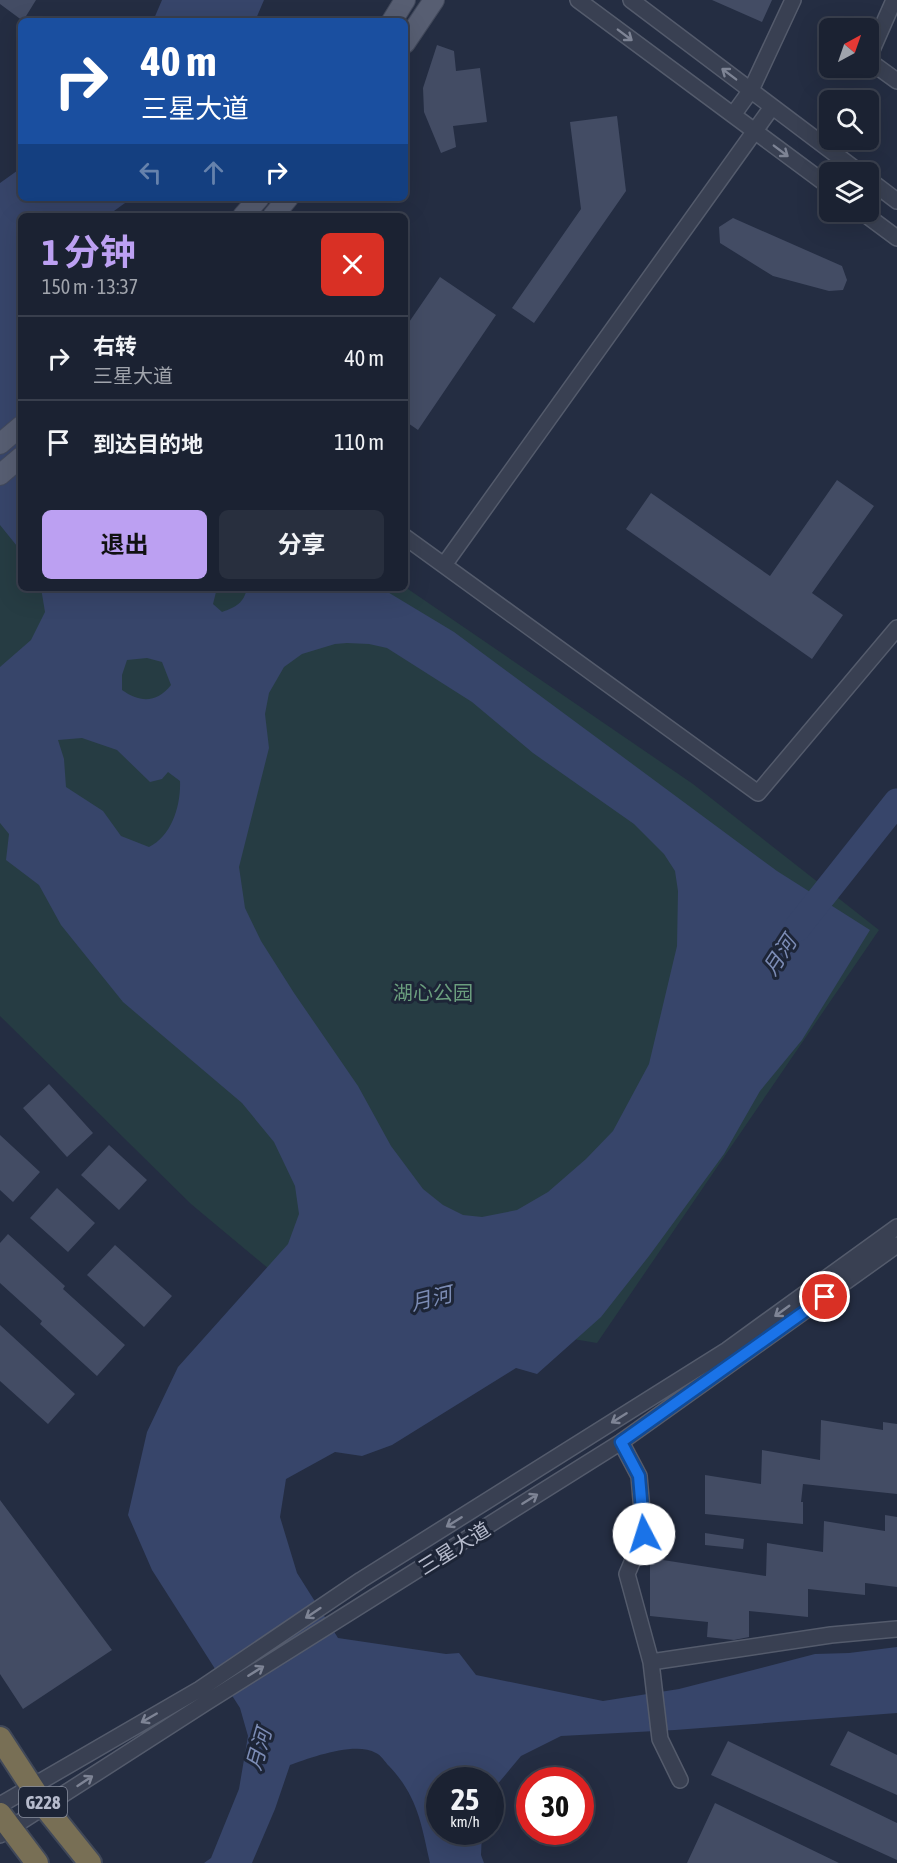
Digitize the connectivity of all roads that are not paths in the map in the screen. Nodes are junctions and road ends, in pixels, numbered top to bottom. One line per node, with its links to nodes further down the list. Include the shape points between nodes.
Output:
1 (405, 0): 7 (main road)
2 (434, 0): 9 (main road)
3 (578, 0): 14 (street, one-way to 14)
4 (631, 0): 12 (street, one-way to 4)
5 (793, 0): 12 (street)
6 (894, 0): 8 (street)
7 (394, 18)
8 (879, 35)
9 (408, 39)
10 (879, 68): 11 (street)
11 (897, 81)
12 (750, 90): 13 (street); 14 (street)
13 (772, 107): 15 (street); 16 (street)
14 (733, 115): 15 (street)
15 (755, 131): 17 (street, one-way to 17); 31 (street)
16 (846, 162)
17 (819, 179)
18 (879, 187): 21 (street)
19 (256, 201): 22 (main road)
20 (286, 201): 23 (main road)
21 (897, 201)
22 (246, 213)
23 (276, 213)
24 (875, 222): 25 (street)
25 (897, 238)
26 (18, 429): 27 (main road)
27 (0, 444)
28 (18, 460): 29 (main road)
29 (0, 475)
30 (408, 539): 31 (street)
31 (444, 565): 32 (street, via 758,793)
32 (897, 628)
33 (897, 1227): 38 (street, 三星大道, one-way to 38, via 727,1350 361,1580)
34 (897, 1245): 35 (street, 三星大道)
35 (621, 1442): 37 (street, via 639,1476 644,1534 627,1574); 38 (street, 三星大道, one-way to 35, via 374,1598)
36 (897, 1629): 37 (street)
37 (651, 1662): 40 (street, via 660,1738)
38 (203, 1695): 41 (street, 三星大道, one-way to 41); 43 (street, 三星大道, one-way to 38)
39 (0, 1738): 41 (highway, G228)
40 (680, 1780)
41 (32, 1785): 42 (street, 三星大道); 43 (highway, G228)
42 (0, 1805)
43 (45, 1806): 44 (street, 三星大道); 46 (highway, G228)
44 (3, 1826): 45 (highway, G228)
45 (37, 1863)
46 (90, 1863)

